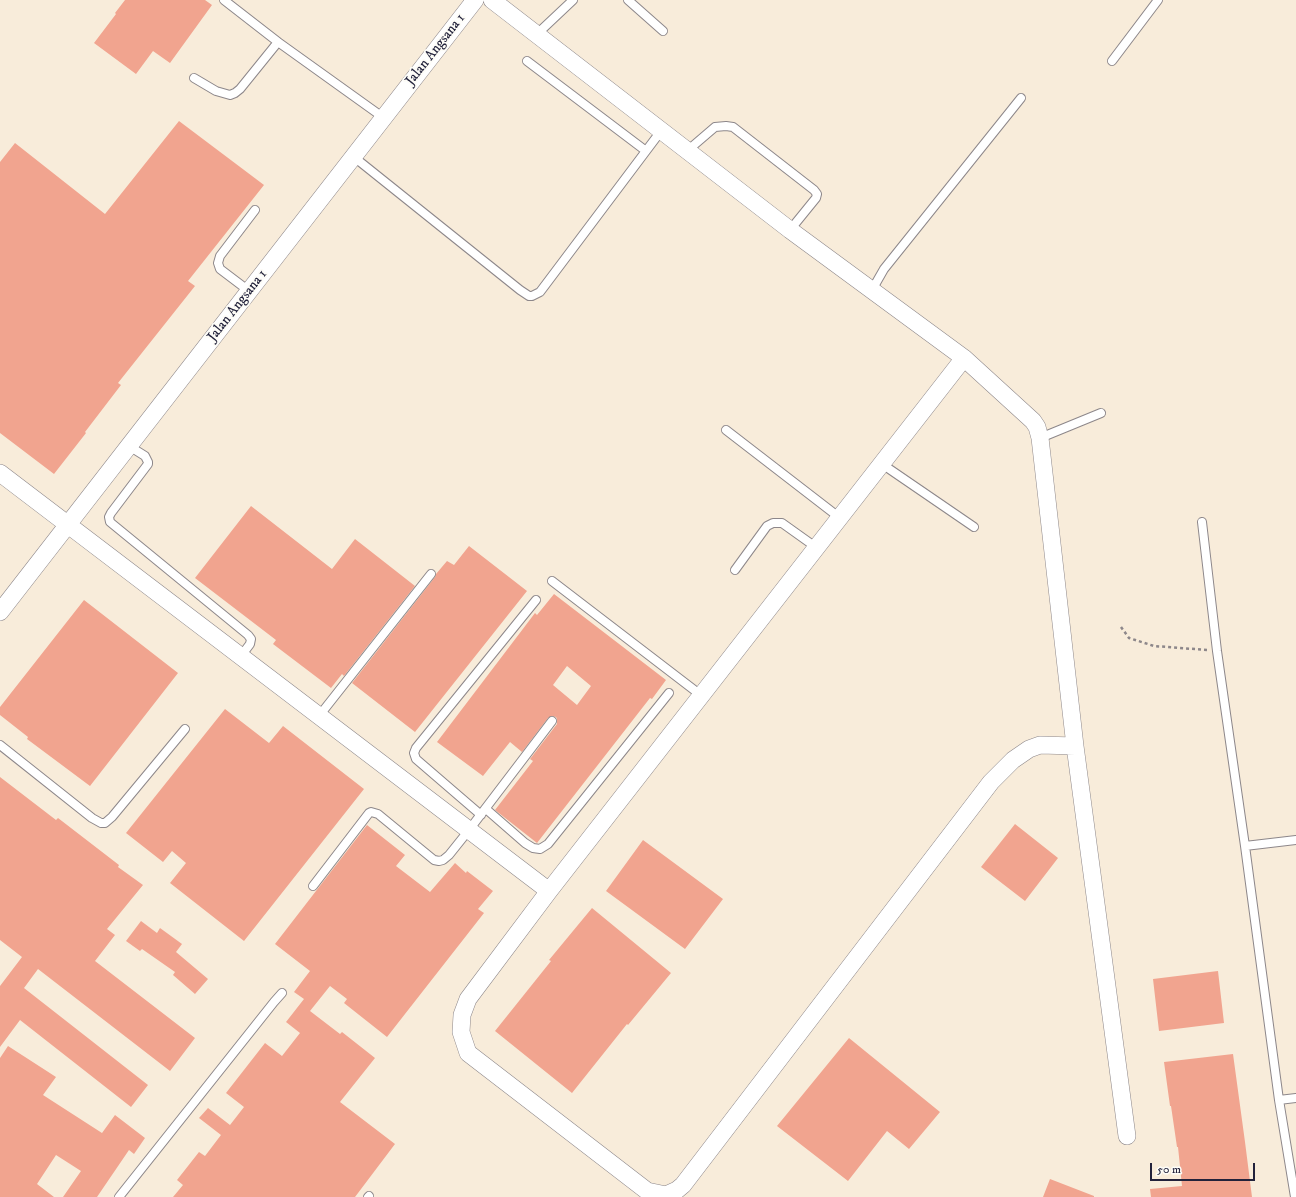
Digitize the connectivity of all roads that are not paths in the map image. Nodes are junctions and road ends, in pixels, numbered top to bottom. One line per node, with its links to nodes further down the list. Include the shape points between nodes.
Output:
1 (224, 0): 9 (lane)
2 (476, 0): 14 (street, Jalan Angsana 1)
3 (492, 0): 8 (street)
4 (573, 0): 8 (lane)
5 (628, 0): 7 (lane)
6 (1158, 0): 11 (lane)
7 (663, 31)
8 (537, 34): 15 (street)
9 (278, 42): 12 (lane, via 236,93 216,91); 14 (lane)
10 (527, 61): 16 (lane)
11 (1112, 61)
12 (194, 78)
13 (1021, 98): 21 (lane, via 884,269)
14 (384, 118): 18 (street, Jalan Angsana 1)
15 (661, 130): 16 (lane); 17 (street)
16 (646, 151): 18 (lane, via 540,292 532,296 520,290)
17 (687, 151): 20 (street); 20 (lane, via 715,127 733,127 817,194)
18 (354, 156): 22 (street, Jalan Angsana 1)
19 (256, 210): 22 (lane, via 220,256 218,263 220,269)
20 (790, 230): 21 (street)
21 (872, 290): 23 (street)
22 (249, 291): 27 (street, Jalan Angsana 1)
23 (964, 358): 26 (street, via 1033,421); 28 (street)
24 (1101, 413): 26 (lane)
25 (726, 430): 30 (lane)
26 (1040, 438): 47 (street)
27 (129, 446): 32 (street, Jalan Angsana 1); 40 (lane, via 145,456 148,464 111,513 110,522 248,635 251,639 250,644)
28 (882, 464): 30 (street); 33 (lane)
29 (0, 473): 32 (street)
30 (840, 518): 34 (street)
31 (1202, 522): 51 (lane)
32 (68, 525): 39 (street, Jalan Angsana 1); 40 (street)
33 (974, 527)
34 (816, 548): 35 (lane, via 782,523 773,523 767,526); 42 (street)
35 (735, 570)
36 (431, 574): 43 (lane)
37 (552, 581): 42 (lane)
38 (536, 600): 48 (lane, via 414,753 416,759)
39 (0, 612)
40 (241, 656): 43 (street)
41 (669, 692): 48 (lane, via 548,844 540,849 532,848)
42 (702, 696): 53 (street)
43 (320, 716): 49 (street)
44 (552, 721): 48 (lane)
45 (185, 730): 46 (lane, via 105,823 92,818)
46 (0, 745)
47 (1075, 746): 53 (street, via 1040,745 1029,749 1013,760 991,782 683,1185 666,1195 647,1191 468,1053 461,1032 462,1016 468,999); 57 (street)
48 (483, 812): 49 (lane)
49 (469, 830): 52 (lane, via 449,856 439,861 434,860 378,814 371,812); 53 (street)
50 (1296, 840): 51 (lane)
51 (1245, 846): 56 (lane)
52 (313, 886)
53 (549, 891)
54 (282, 992): 58 (lane)
55 (1296, 1098): 56 (lane)
56 (1279, 1100): 59 (lane)
57 (1126, 1136)
58 (119, 1197)
59 (1295, 1197)

